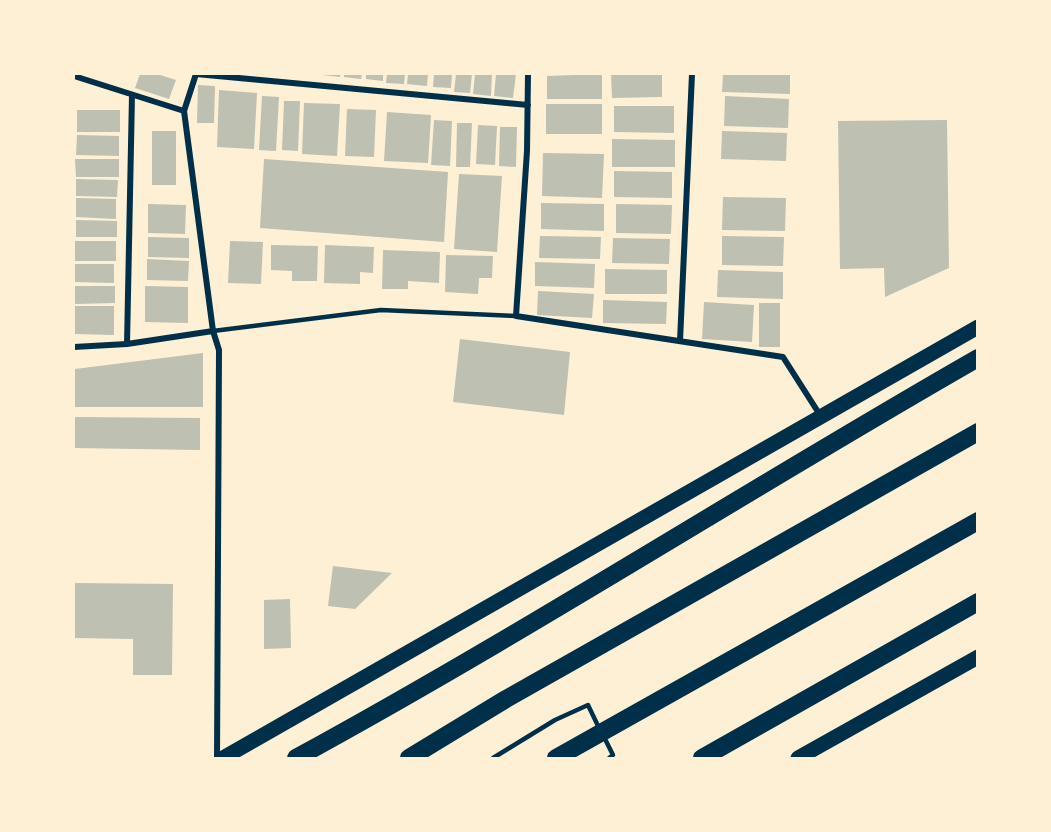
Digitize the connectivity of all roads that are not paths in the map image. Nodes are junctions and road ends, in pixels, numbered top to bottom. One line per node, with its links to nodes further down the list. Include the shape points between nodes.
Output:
1 (196, 74): 6 (street); 7 (street)
2 (528, 74): 6 (street)
3 (692, 74): 11 (street)
4 (74, 76): 5 (street)
5 (132, 94): 7 (street); 12 (street)
6 (528, 105): 8 (street)
7 (184, 111): 10 (street)
8 (516, 316): 10 (lane, via 381,310); 11 (street)
9 (978, 327): 15 (main road)
10 (213, 331): 12 (street); 21 (street, via 219,350)
11 (680, 341): 15 (street, via 783,357)
12 (127, 344): 13 (street)
13 (74, 347)
14 (978, 358): 20 (highway)
15 (821, 416): 22 (main road)
16 (978, 432): 25 (highway, via 506,699)
17 (978, 521): 27 (highway)
18 (978, 602): 29 (highway)
19 (978, 657): 30 (main road)
20 (406, 699): 23 (highway); 24 (highway)
21 (217, 759)
22 (223, 759)
23 (297, 759)
24 (316, 759)
25 (409, 759)
26 (493, 759): 28 (lane, via 555,720 588,705 613,755)
27 (556, 759)
28 (609, 759)
29 (702, 759)
30 (798, 759)

